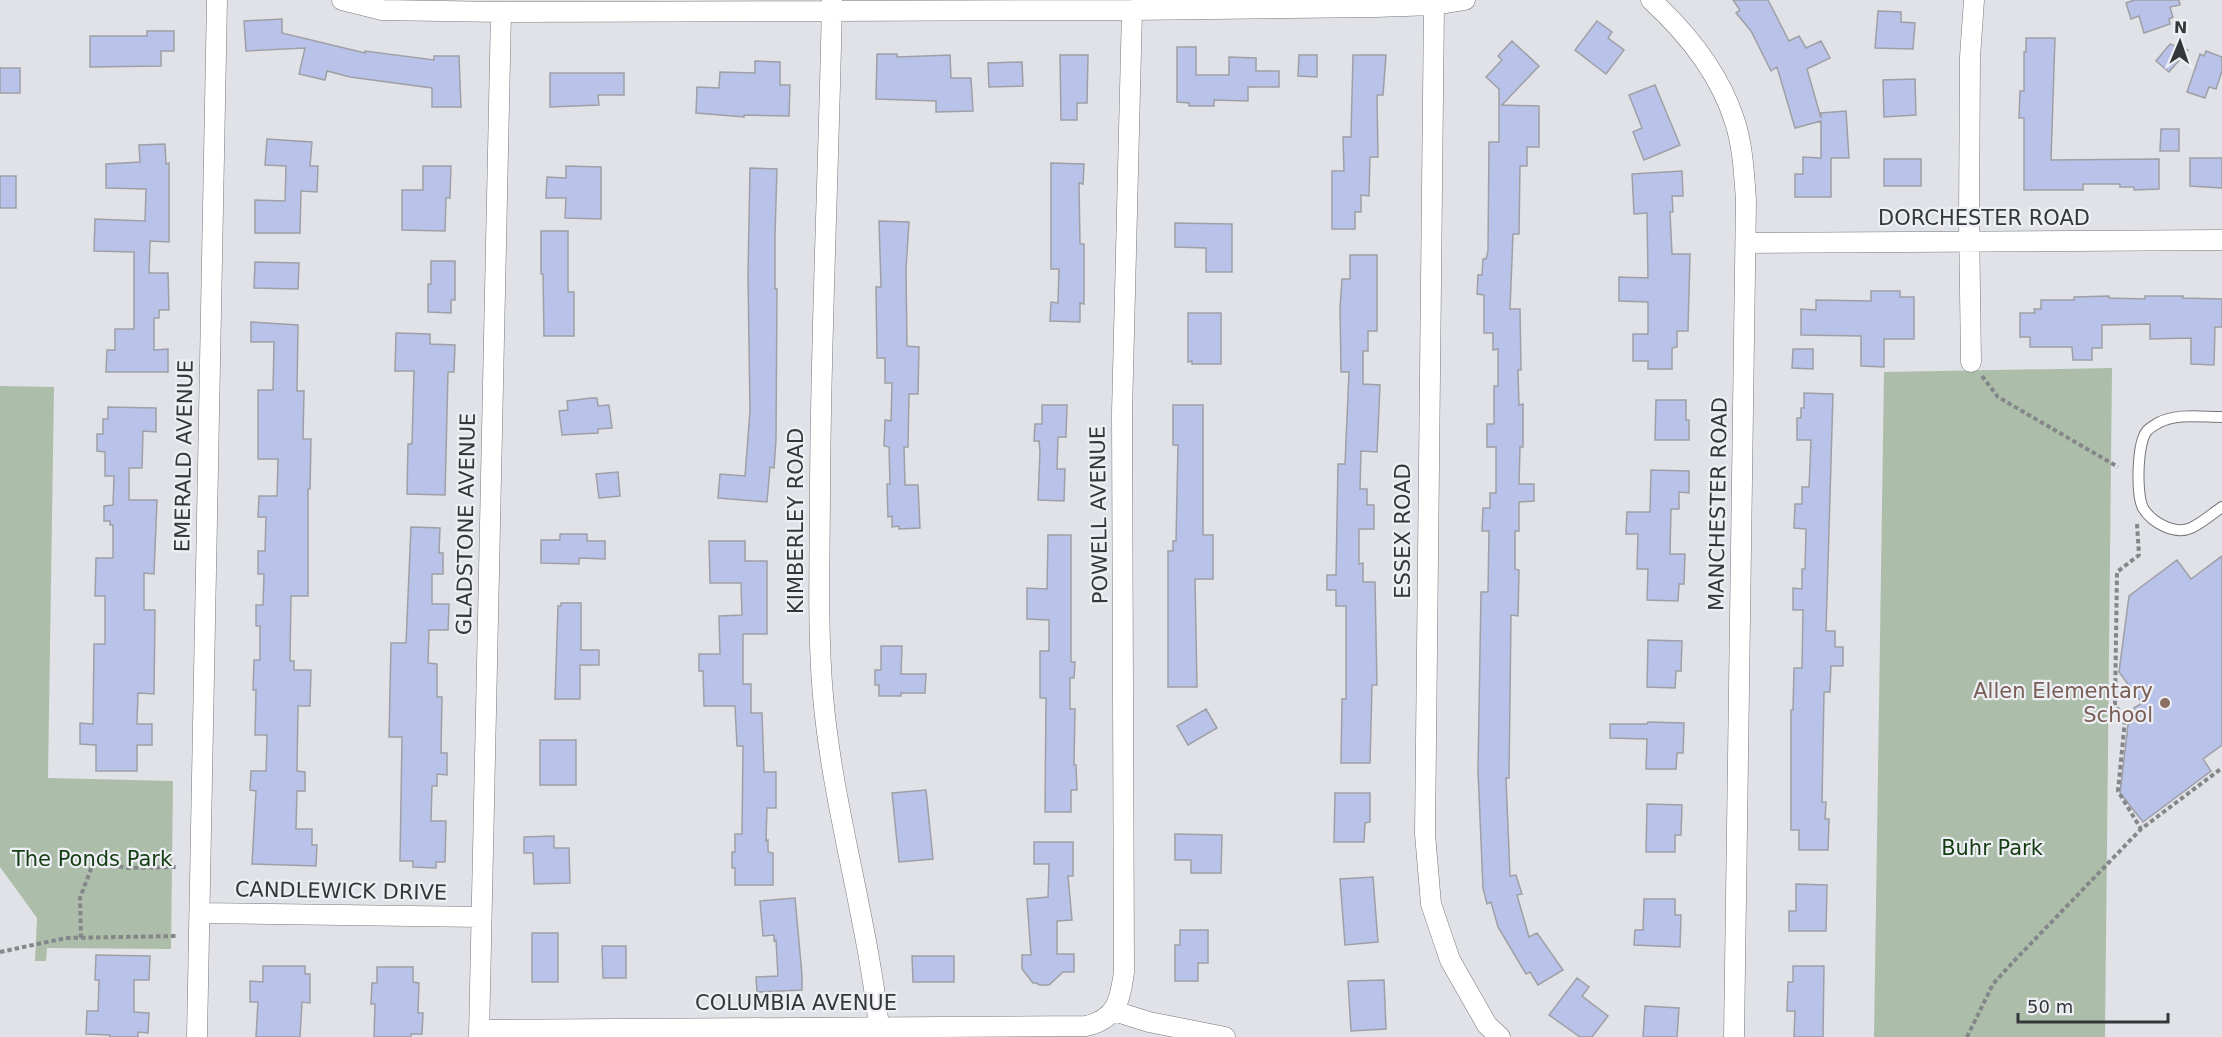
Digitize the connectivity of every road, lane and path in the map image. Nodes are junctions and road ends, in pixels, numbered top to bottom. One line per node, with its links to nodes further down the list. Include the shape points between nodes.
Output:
1 (217, 0): 22 (street, EMERALD AVENUE)
2 (342, 0): 10 (street, via 382,10)
3 (1465, 0): 8 (street)
4 (1651, 0): 13 (street, MANCHESTER ROAD, via 1698,51 1721,88 1735,122 1746,200)
5 (1974, 0): 12 (street)
6 (831, 5): 7 (street); 10 (street); 28 (street, KIMBERLEY ROAD, via 820,644 832,769 864,924)
7 (1023, 5): 9 (street)
8 (1434, 5): 9 (street); 29 (street, ESSEX ROAD, via 1425,834 1431,904 1450,960)
9 (1132, 10): 27 (street, POWELL AVENUE, via 1122,413 1125,972)
10 (501, 12): 23 (street, GLADSTONE AVENUE)
11 (2222, 240): 12 (street, DORCHESTER ROAD)
12 (1969, 242): 13 (street, DORCHESTER ROAD); 14 (street)
13 (1746, 243): 33 (street, MANCHESTER ROAD)
14 (1971, 362): 16 (path, via 1998,397)
15 (2222, 417): 17 (lane, via 2176,417 2159,422 2146,432 2140,448 2139,479 2143,508 2168,529 2189,529)
16 (2118, 467)
17 (2222, 507)
18 (2137, 523): 20 (path, via 2139,555 2117,572 2115,705 2125,720 2118,791)
19 (2222, 768): 20 (path)
20 (2141, 829): 34 (path, via 1993,984)
21 (177, 867): 25 (path, via 127,868 94,861 80,898)
22 (200, 913): 23 (street, CANDLEWICK DRIVE); 31 (street, EMERALD AVENUE)
23 (481, 917): 30 (street, GLADSTONE AVENUE)
24 (176, 936): 25 (path)
25 (81, 938): 26 (path)
26 (0, 952)
27 (1112, 1014): 28 (street, COLUMBIA AVENUE, via 1100,1023 1086,1026); 32 (street)
28 (880, 1032): 30 (street, COLUMBIA AVENUE)
29 (1488, 1033)
30 (479, 1034)
31 (198, 1037)
32 (1225, 1037)
33 (1734, 1037)
34 (1967, 1037)

